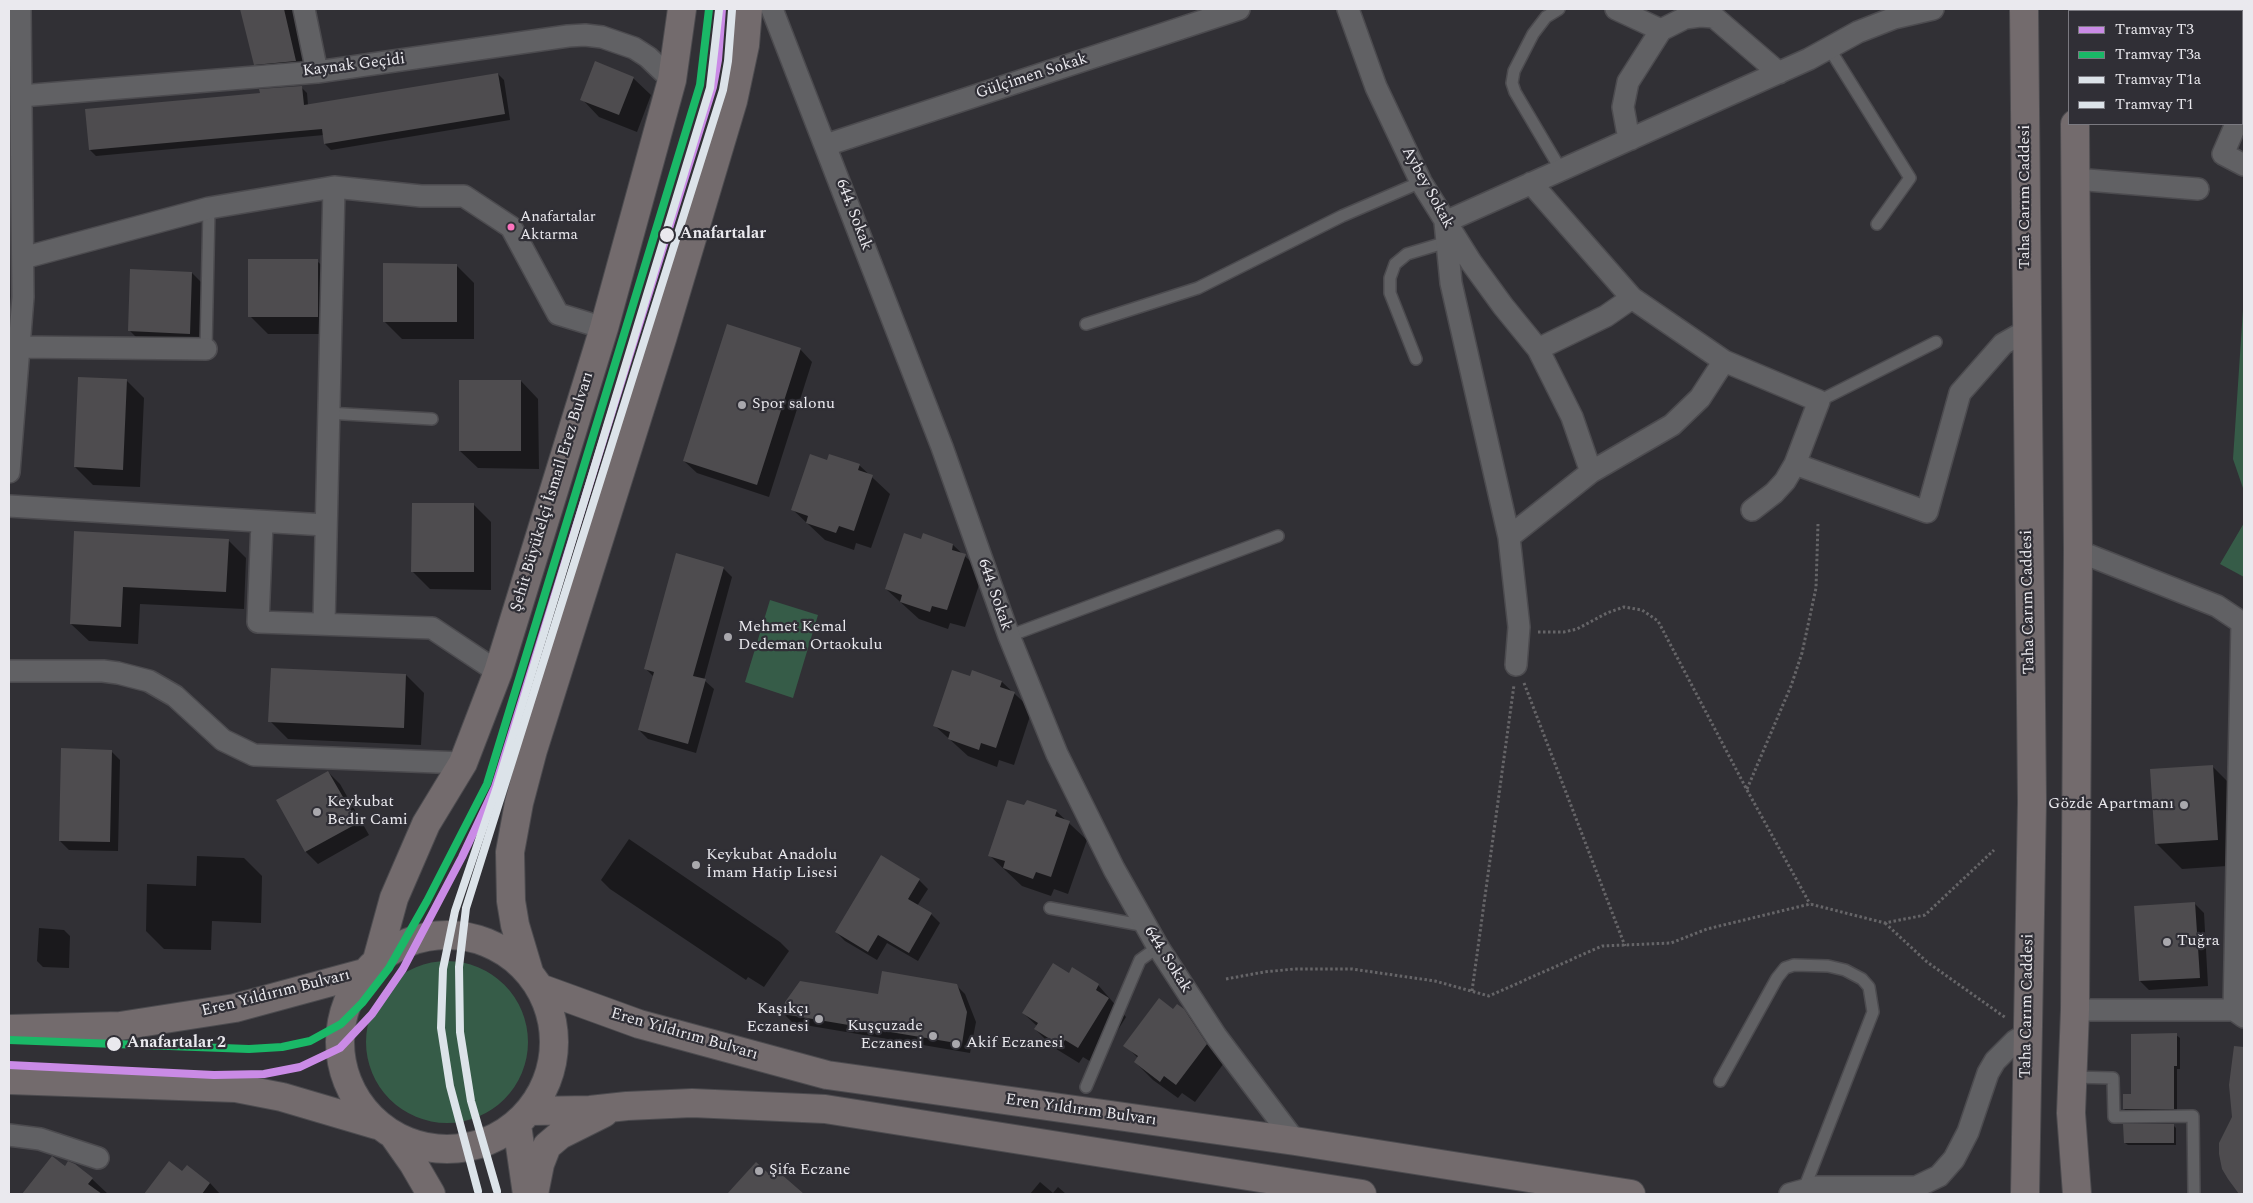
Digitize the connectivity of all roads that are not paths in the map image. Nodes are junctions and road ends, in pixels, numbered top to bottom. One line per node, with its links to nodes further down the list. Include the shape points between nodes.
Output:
1 (20, 9): 16 (street)
2 (304, 9): 17 (street)
3 (682, 9): 19 (main road, Şehit Büyükelçi İsmail Erez Bulvarı)
4 (748, 9): 71 (main road, via 745,45 733,101 662,339 543,714 519,803 510,852 510,893 515,926)
5 (772, 9): 24 (street, 644. Sokak)
6 (1239, 9): 24 (street, Gülçimen Sokak)
7 (1348, 9): 28 (street, Aybey Sokak, via 1376,86)
8 (1559, 9): 26 (lane, via 1546,17 1532,34 1514,71 1512,83)
9 (1616, 9): 14 (street)
10 (1933, 9): 13 (street)
11 (2024, 9): 40 (main road, Taha Carım Caddesi)
12 (1716, 13): 14 (street, via 1685,18); 18 (street)
13 (1893, 13): 15 (street)
14 (1661, 30): 23 (street, via 1628,82 1624,94 1624,118)
15 (1829, 48): 18 (street); 33 (lane, via 1910,178)
16 (15, 62): 20 (street)
17 (317, 72): 19 (street, Kaynak Geçidi, via 585,35 634,48); 20 (street, Kaynak Geçidi)
18 (1778, 73): 23 (street)
19 (672, 80): 39 (main road, Şehit Büyükelçi İsmail Erez Bulvarı)
20 (21, 96): 35 (street)
21 (2075, 125): 27 (main road)
22 (2236, 125): 25 (street, via 2223,154)
23 (1631, 139): 26 (street)
24 (826, 145): 62 (street, 644. Sokak, via 942,448)
25 (2244, 166)
26 (1561, 170): 29 (street)
27 (2075, 179): 31 (street); 59 (main road)
28 (1421, 182): 34 (street, Aybey Sokak); 38 (lane, via 1334,220 1198,288)
29 (1531, 183): 34 (street); 37 (street)
30 (334, 187): 32 (street); 39 (street, via 421,196 464,196 511,227 558,314); 48 (street)
31 (2198, 189)
32 (209, 208): 35 (street); 43 (lane)
33 (1877, 224)
34 (1446, 232): 44 (street, Aybey Sokak); 45 (lane, via 1407,254 1396,264 1390,278 1390,293); 58 (street, via 1451,283)
35 (23, 258): 36 (street)
36 (16, 297): 42 (street)
37 (1632, 298): 44 (street, via 1606,316); 46 (street)
38 (1086, 324)
39 (604, 328): 65 (main road, Şehit Büyükelçi İsmail Erez Bulvarı)
40 (2027, 334): 50 (street, via 2003,344 1960,393 1927,512); 75 (main road, Taha Carım Caddesi, via 2032,802)
41 (1936, 342): 47 (lane)
42 (19, 346): 43 (street); 51 (street)
43 (206, 349)
44 (1538, 349): 52 (street, Aybey Sokak, via 1572,417)
45 (1416, 360)
46 (1724, 361): 47 (street); 52 (street, via 1700,398 1678,420 1658,435)
47 (1819, 401): 50 (street)
48 (327, 413): 49 (lane); 56 (street)
49 (432, 419)
50 (1795, 464): 54 (street, via 1774,493)
51 (9, 472)
52 (1591, 472): 58 (street)
53 (9, 506): 55 (street)
54 (1752, 510)
55 (262, 523): 56 (street); 61 (street, via 258,622)
56 (325, 525): 61 (street)
57 (1278, 536): 62 (lane)
58 (1508, 537): 63 (street, via 1519,627)
59 (2078, 551): 60 (street, via 2217,606); 72 (main road)
60 (2243, 623): 73 (street)
61 (324, 624): 65 (street, via 432,628)
62 (1009, 636): 68 (street, 644. Sokak, via 1084,812)
63 (1516, 665)
64 (9, 670): 66 (street, via 103,671 149,681 175,696 223,740 254,755)
65 (498, 672): 66 (main road, Şehit Büyükelçi İsmail Erez Bulvarı)
66 (463, 763): 70 (main road, Şehit Büyükelçi İsmail Erez Bulvarı, via 426,824 394,898)
67 (1050, 908): 68 (lane)
68 (1146, 926): 69 (street, 644. Sokak)
69 (1158, 947): 79 (lane, via 1140,960); 84 (street, 644. Sokak, via 1216,1036)
70 (371, 966): 71 (main road, via 421,937 465,936 500,948); 74 (main road, Eren Yıldırım Bulvarı, via 235,1008 120,1026); 82 (main road, via 354,988 341,1024 340,1048 346,1079 354,1096 365,1112)
71 (534, 980): 81 (main road, via 548,1005 553,1023 554,1051 548,1079); 84 (main road, Eren Yıldırım Bulvarı, via 647,1027 827,1075)
72 (2074, 1010): 73 (street); 76 (main road)
73 (2239, 1014)
74 (9, 1029)
75 (2028, 1033): 86 (street, via 1995,1061 1968,1132 1954,1159 1939,1176 1916,1187 1816,1187); 92 (main road, Taha Carım Caddesi)
76 (2072, 1077): 93 (main road, via 2071,1113); 94 (lane, via 2112,1078 2114,1117 2193,1116)
77 (9, 1080): 82 (main road, via 236,1088 282,1097)
78 (1720, 1081): 86 (lane, via 1785,968 1794,965 1828,966 1845,970 1870,987 1872,1012)
79 (1086, 1087)
80 (616, 1107): 81 (main road); 89 (main road, via 560,1135 548,1146 540,1164); 90 (main road, via 692,1103 825,1109)
81 (523, 1118): 82 (main road, via 484,1144 448,1150 411,1144); 88 (main road)
82 (386, 1130): 87 (main road, via 413,1163)
83 (9, 1134): 85 (street, via 70,1147)
84 (1295, 1141): 91 (main road, Eren Yıldırım Bulvarı)
85 (98, 1158)
86 (1797, 1192)
87 (431, 1194)
88 (527, 1194)
89 (534, 1194)
90 (1362, 1194)
91 (1631, 1194)
92 (2024, 1194)
93 (2077, 1194)
94 (2194, 1194)

